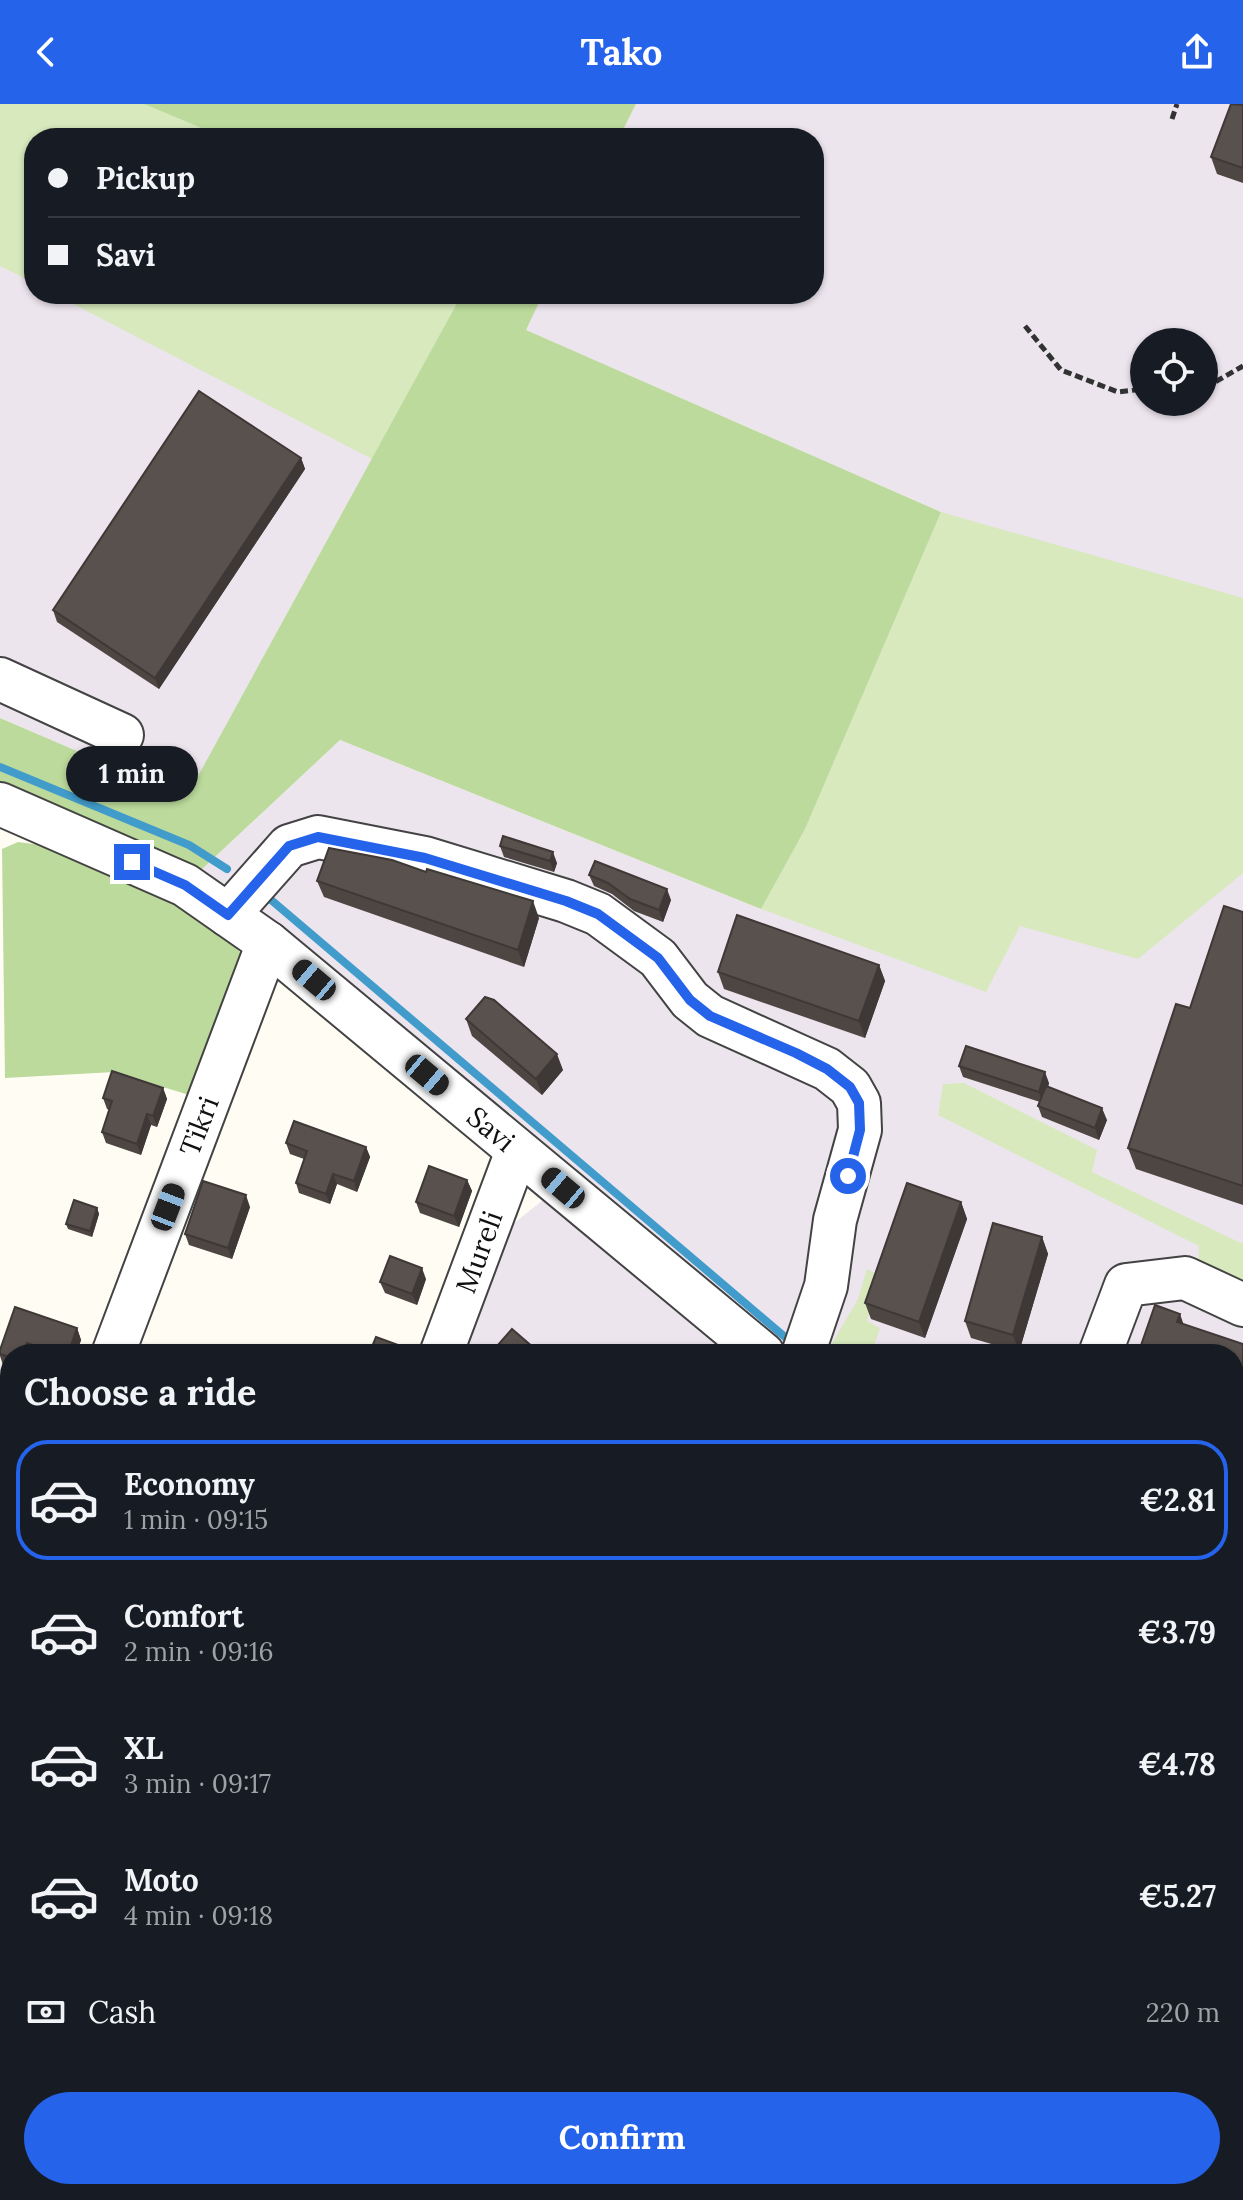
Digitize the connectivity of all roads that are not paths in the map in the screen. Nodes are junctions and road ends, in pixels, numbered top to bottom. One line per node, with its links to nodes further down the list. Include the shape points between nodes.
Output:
1 (0, 679): 2 (street)
2 (122, 735)
3 (0, 804): 4 (street, Savi, via 185,885)
4 (228, 915): 5 (street, Savi); 11 (street, via 289,846 303,841 318,837 425,858 598,914 658,958 690,1000 710,1016 827,1069 850,1087 859,1103 860,1130 835,1220 826,1286)
5 (268, 943): 6 (street, Savi); 8 (street, Tikri)
6 (517, 1151): 9 (street, Mureli); 10 (street, Savi)
7 (1243, 1305): 12 (street, via 1185,1278 1126,1285)
8 (117, 1344)
9 (445, 1344)
10 (751, 1344)
11 (806, 1344)
12 (1104, 1344)

